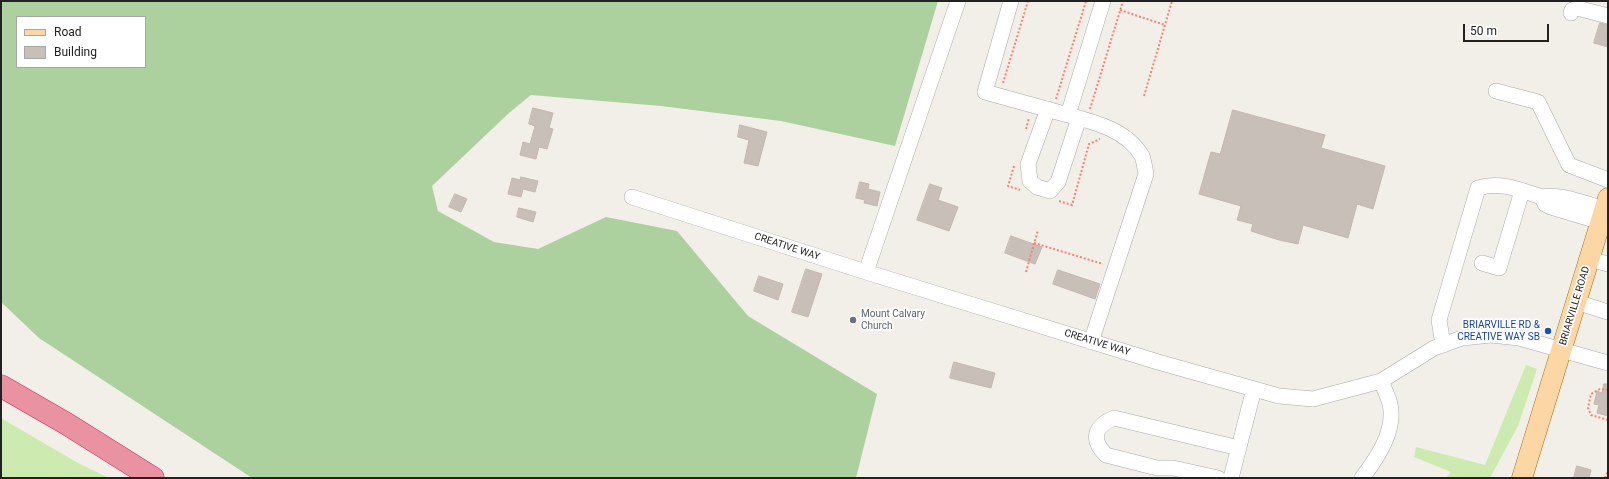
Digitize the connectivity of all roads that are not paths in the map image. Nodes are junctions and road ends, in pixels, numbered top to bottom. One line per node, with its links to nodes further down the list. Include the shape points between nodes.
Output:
1 (958, 1): 16 (street)
2 (1011, 1): 7 (street, via 985,92)
3 (1103, 1): 8 (street)
4 (1571, 13): 5 (street, via 1577,8)
5 (1608, 16)
6 (1496, 91): 9 (street, via 1538,102 1569,166)
7 (1051, 106): 8 (street); 8 (street, via 1028,164 1030,181 1037,187 1050,191 1058,182)
8 (1079, 115): 19 (street, via 1104,125 1134,144 1142,158 1146,174)
9 (1608, 180)
10 (1522, 191): 12 (street, via 1542,197 1550,195); 14 (street, via 1498,268); 20 (street, via 1501,185 1478,188 1439,320)
11 (632, 197): 16 (street, CREATIVE WAY)
12 (1604, 210): 13 (main road, BRIARVILLE ROAD)
13 (1589, 259): 15 (street); 17 (main road, BRIARVILLE ROAD)
14 (1482, 263)
15 (1608, 264)
16 (866, 272): 19 (street, CREATIVE WAY)
17 (1576, 302): 18 (street); 21 (main road, BRIARVILLE ROAD)
18 (1608, 310)
19 (1091, 342): 25 (street, CREATIVE WAY)
20 (1443, 345): 21 (street, CREATIVE WAY, via 1462,338 1491,335 1519,338); 23 (street, CREATIVE WAY)
21 (1561, 349): 22 (street, CREATIVE WAY); 26 (main road, BRIARVILLE ROAD)
22 (1608, 363)
23 (1381, 381): 25 (street, CREATIVE WAY, via 1313,399 1279,396); 31 (street, via 1390,405 1389,431 1375,460)
24 (1, 386): 28 (highway)
25 (1254, 389): 27 (street)
26 (1541, 414): 32 (main road, BRIARVILLE ROAD); 33 (main road, BRIARVILLE ROAD)
27 (1238, 448): 29 (street, via 1114,418 1099,428 1097,439 1101,450 1106,454 1157,468 1173,468); 30 (street)
28 (153, 478)
29 (1218, 478)
30 (1231, 478)
31 (1362, 478)
32 (1507, 478)
33 (1522, 478)

